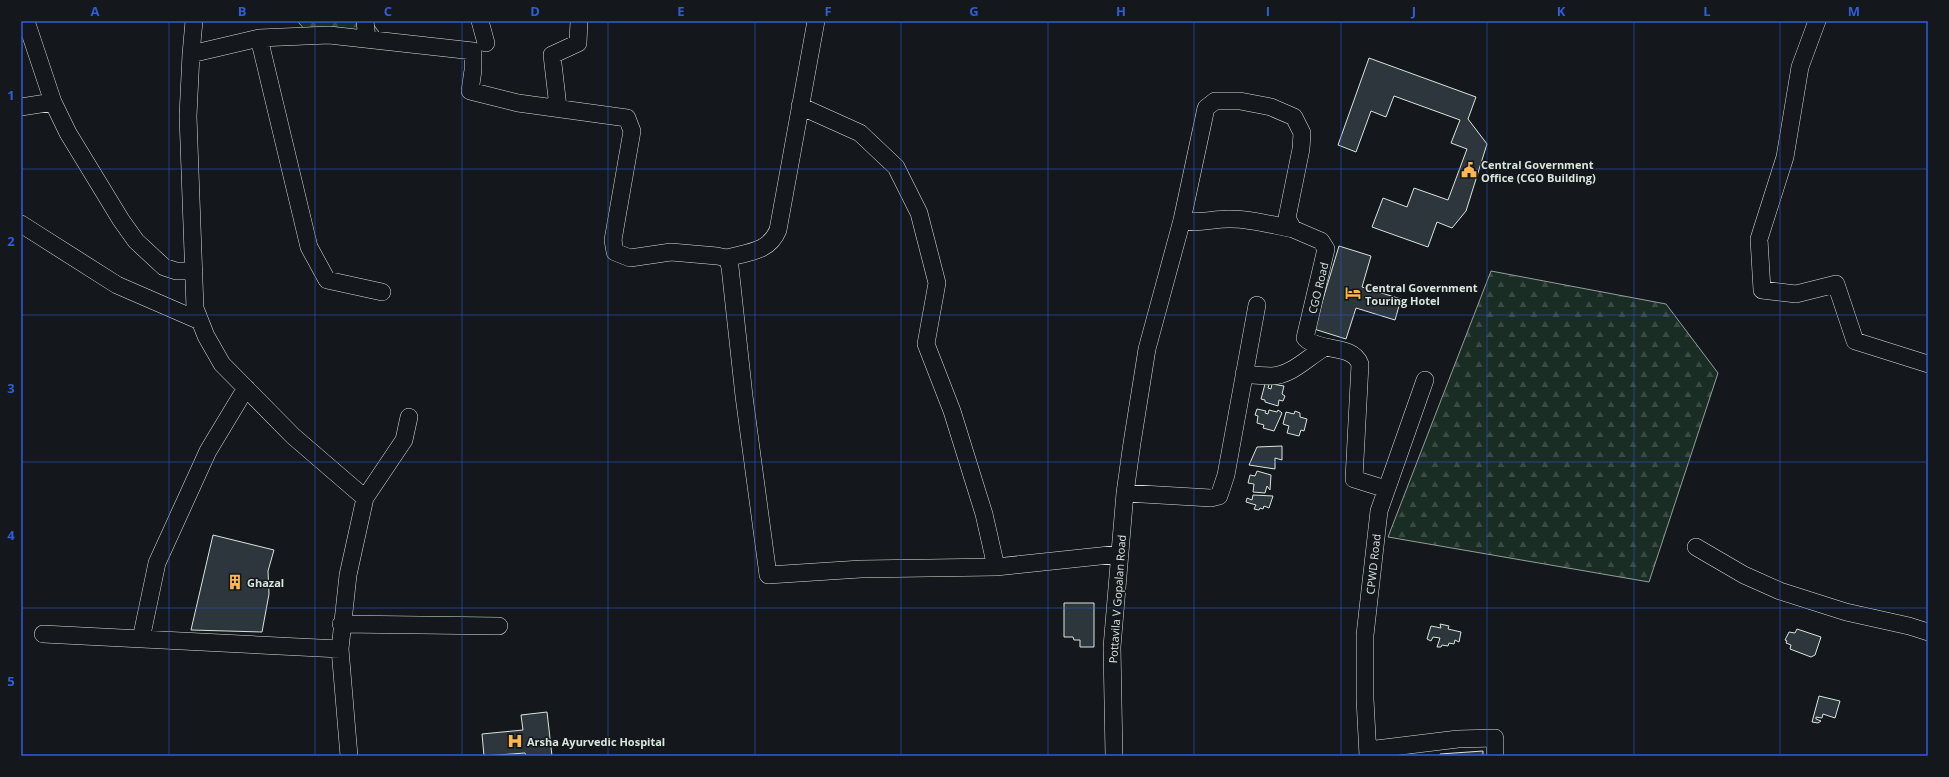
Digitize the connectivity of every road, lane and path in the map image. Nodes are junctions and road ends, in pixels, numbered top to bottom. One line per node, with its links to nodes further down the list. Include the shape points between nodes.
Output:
1 (24, 21): 12 (street)
2 (194, 21): 11 (street)
3 (365, 21): 9 (street)
4 (480, 21): 10 (street)
5 (579, 21): 14 (street, via 578,43 552,55)
6 (816, 21): 13 (street)
7 (1816, 21): 25 (street, via 1800,67 1785,157 1759,239 1762,290 1796,294 1836,284 1855,340)
8 (259, 38): 9 (street, via 329,35); 11 (street); 21 (street, via 309,247 327,280)
9 (367, 39): 14 (street, via 473,51 470,91 518,103)
10 (486, 43)
11 (191, 54): 20 (street, via 188,116)
12 (52, 102): 15 (street); 20 (street, via 72,140 136,241 164,267 176,271)
13 (800, 106): 19 (street, via 775,238 763,248); 35 (street, via 860,133 896,167 919,213 937,283 926,344 952,411 984,514)
14 (558, 107): 19 (street, via 627,118 632,131 613,240 615,252 630,258 672,252)
15 (22, 109)
16 (1182, 220): 18 (street, via 1193,223 1230,218); 18 (street, Pottavila V Gopalan Road, via 1206,108 1215,102 1240,101 1271,107 1294,117 1302,133 1287,218); 31 (street, Pottavila V Gopalan Road, via 1147,349)
17 (21, 224): 23 (street, via 117,285)
18 (1293, 228): 24 (street, CGO Road, via 1321,241 1326,249 1305,338 1310,343)
19 (726, 258): 35 (street, via 730,267 768,575 861,569)
20 (194, 271): 23 (street, via 195,308)
21 (382, 292)
22 (1257, 305): 26 (street)
23 (200, 321): 28 (street, via 222,364)
24 (1324, 348): 26 (street, via 1295,368 1281,374); 30 (street, CGO Road, via 1349,352 1357,357 1360,364 1354,479)
25 (1928, 364)
26 (1244, 374): 31 (street, via 1226,475 1218,496 1211,498)
27 (1425, 380): 30 (street, CPWD Road)
28 (246, 388): 32 (street, via 293,436); 40 (street, via 208,451 157,563)
29 (409, 416): 32 (street, via 404,440)
30 (1386, 489): 42 (street, CPWD Road, via 1378,511 1365,635)
31 (1125, 493): 34 (street, Pottavila V Gopalan Road)
32 (365, 498): 36 (street, via 348,575)
33 (1696, 547): 38 (street, via 1744,575 1780,591 1846,612)
34 (1119, 554): 35 (street); 44 (street, Pottavila V Gopalan Road, via 1112,647)
35 (996, 567)
36 (342, 624): 37 (street); 41 (street)
37 (499, 626)
38 (1928, 632)
39 (43, 634): 40 (street)
40 (141, 639): 41 (street)
41 (340, 648): 43 (street)
42 (1368, 753): 45 (street, via 1458,739 1494,738)
43 (349, 756)
44 (1114, 756)
45 (1495, 756)

